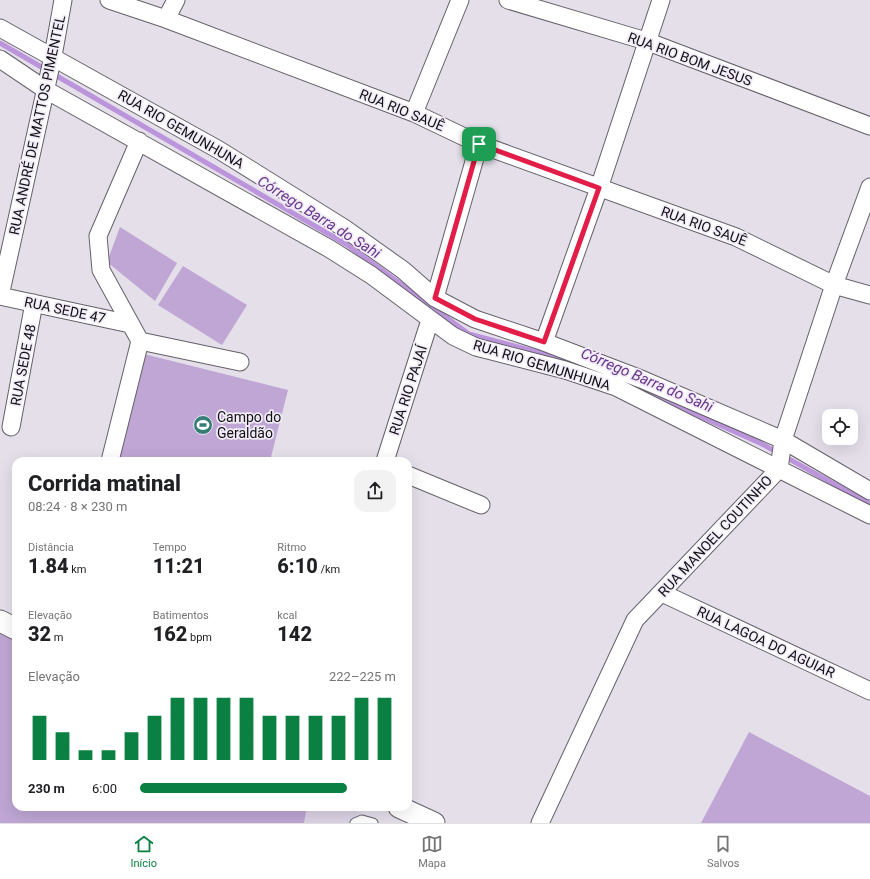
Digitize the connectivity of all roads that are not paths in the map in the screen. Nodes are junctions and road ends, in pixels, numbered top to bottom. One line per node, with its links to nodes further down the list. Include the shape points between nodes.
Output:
1 (63, 0): 10 (street, RUA ANDRÉ DE MATTOS PIMENTEL)
2 (109, 0): 7 (street, RUA RIO SAUÊ)
3 (176, 0): 7 (street)
4 (460, 0): 13 (street)
5 (508, 0): 9 (street, RUA RIO BOM JESUS)
6 (661, 0): 9 (street)
7 (166, 20): 13 (street, RUA RIO SAUÊ)
8 (0, 28): 10 (street, RUA RIO GEMUNHUNA)
9 (646, 41): 14 (street, RUA RIO BOM JESUS); 18 (street)
10 (53, 56): 12 (street, RUA ANDRÉ DE MATTOS PIMENTEL); 22 (street, RUA RIO GEMUNHUNA, via 219,150 344,228 403,270)
11 (0, 59): 12 (street, RUA RIO GEMUNHUNA)
12 (46, 90): 15 (street, RUA RIO GEMUNHUNA); 21 (street, RUA ANDRÉ DE MATTOS PIMENTEL)
13 (414, 113): 16 (street, RUA RIO SAUÊ)
14 (870, 126)
15 (139, 141): 24 (street, RUA RIO GEMUNHUNA, via 330,249 371,275); 25 (street, via 98,236 101,270)
16 (479, 144): 18 (street, RUA RIO SAUÊ); 22 (street)
17 (870, 187): 19 (street, RUA MANOEL COUTINHO)
18 (599, 188): 19 (street, RUA RIO SAUÊ, via 736,237); 27 (street)
19 (834, 284): 20 (street, RUA RIO SAUÊ); 30 (street, RUA MANOEL COUTINHO)
20 (870, 295)
21 (0, 296): 23 (street, RUA SEDE 47)
22 (435, 298): 27 (street, RUA RIO GEMUNHUNA, via 475,319)
23 (34, 303): 25 (street, RUA SEDE 47); 29 (street, RUA SEDE 48)
24 (430, 320): 32 (street, RUA RIO PAJAÍ); 33 (street, RUA RIO GEMUNHUNA, via 453,336 476,347 565,370 616,387)
25 (130, 324): 26 (street)
26 (140, 340): 28 (street); 31 (street)
27 (544, 342): 30 (street, RUA RIO GEMUNHUNA, via 641,379)
28 (240, 362)
29 (11, 428)
30 (783, 440): 33 (street, RUA MANOEL COUTINHO); 35 (street, RUA RIO GEMUNHUNA)
31 (111, 457)
32 (387, 457)
33 (779, 468): 37 (street, RUA RIO GEMUNHUNA); 38 (street, RUA MANOEL COUTINHO)
34 (412, 477): 36 (street)
35 (870, 491)
36 (481, 505)
37 (870, 515)
38 (662, 592): 41 (street, RUA LAGOA DO AGUIAR); 46 (street, RUA MANOEL COUTINHO, via 635,620)
39 (0, 621): 40 (street)
40 (12, 627)
41 (870, 691)
42 (408, 811): 45 (street)
43 (355, 823): 44 (lane, via 362,820)
44 (372, 823)
45 (434, 823)
46 (540, 823)

